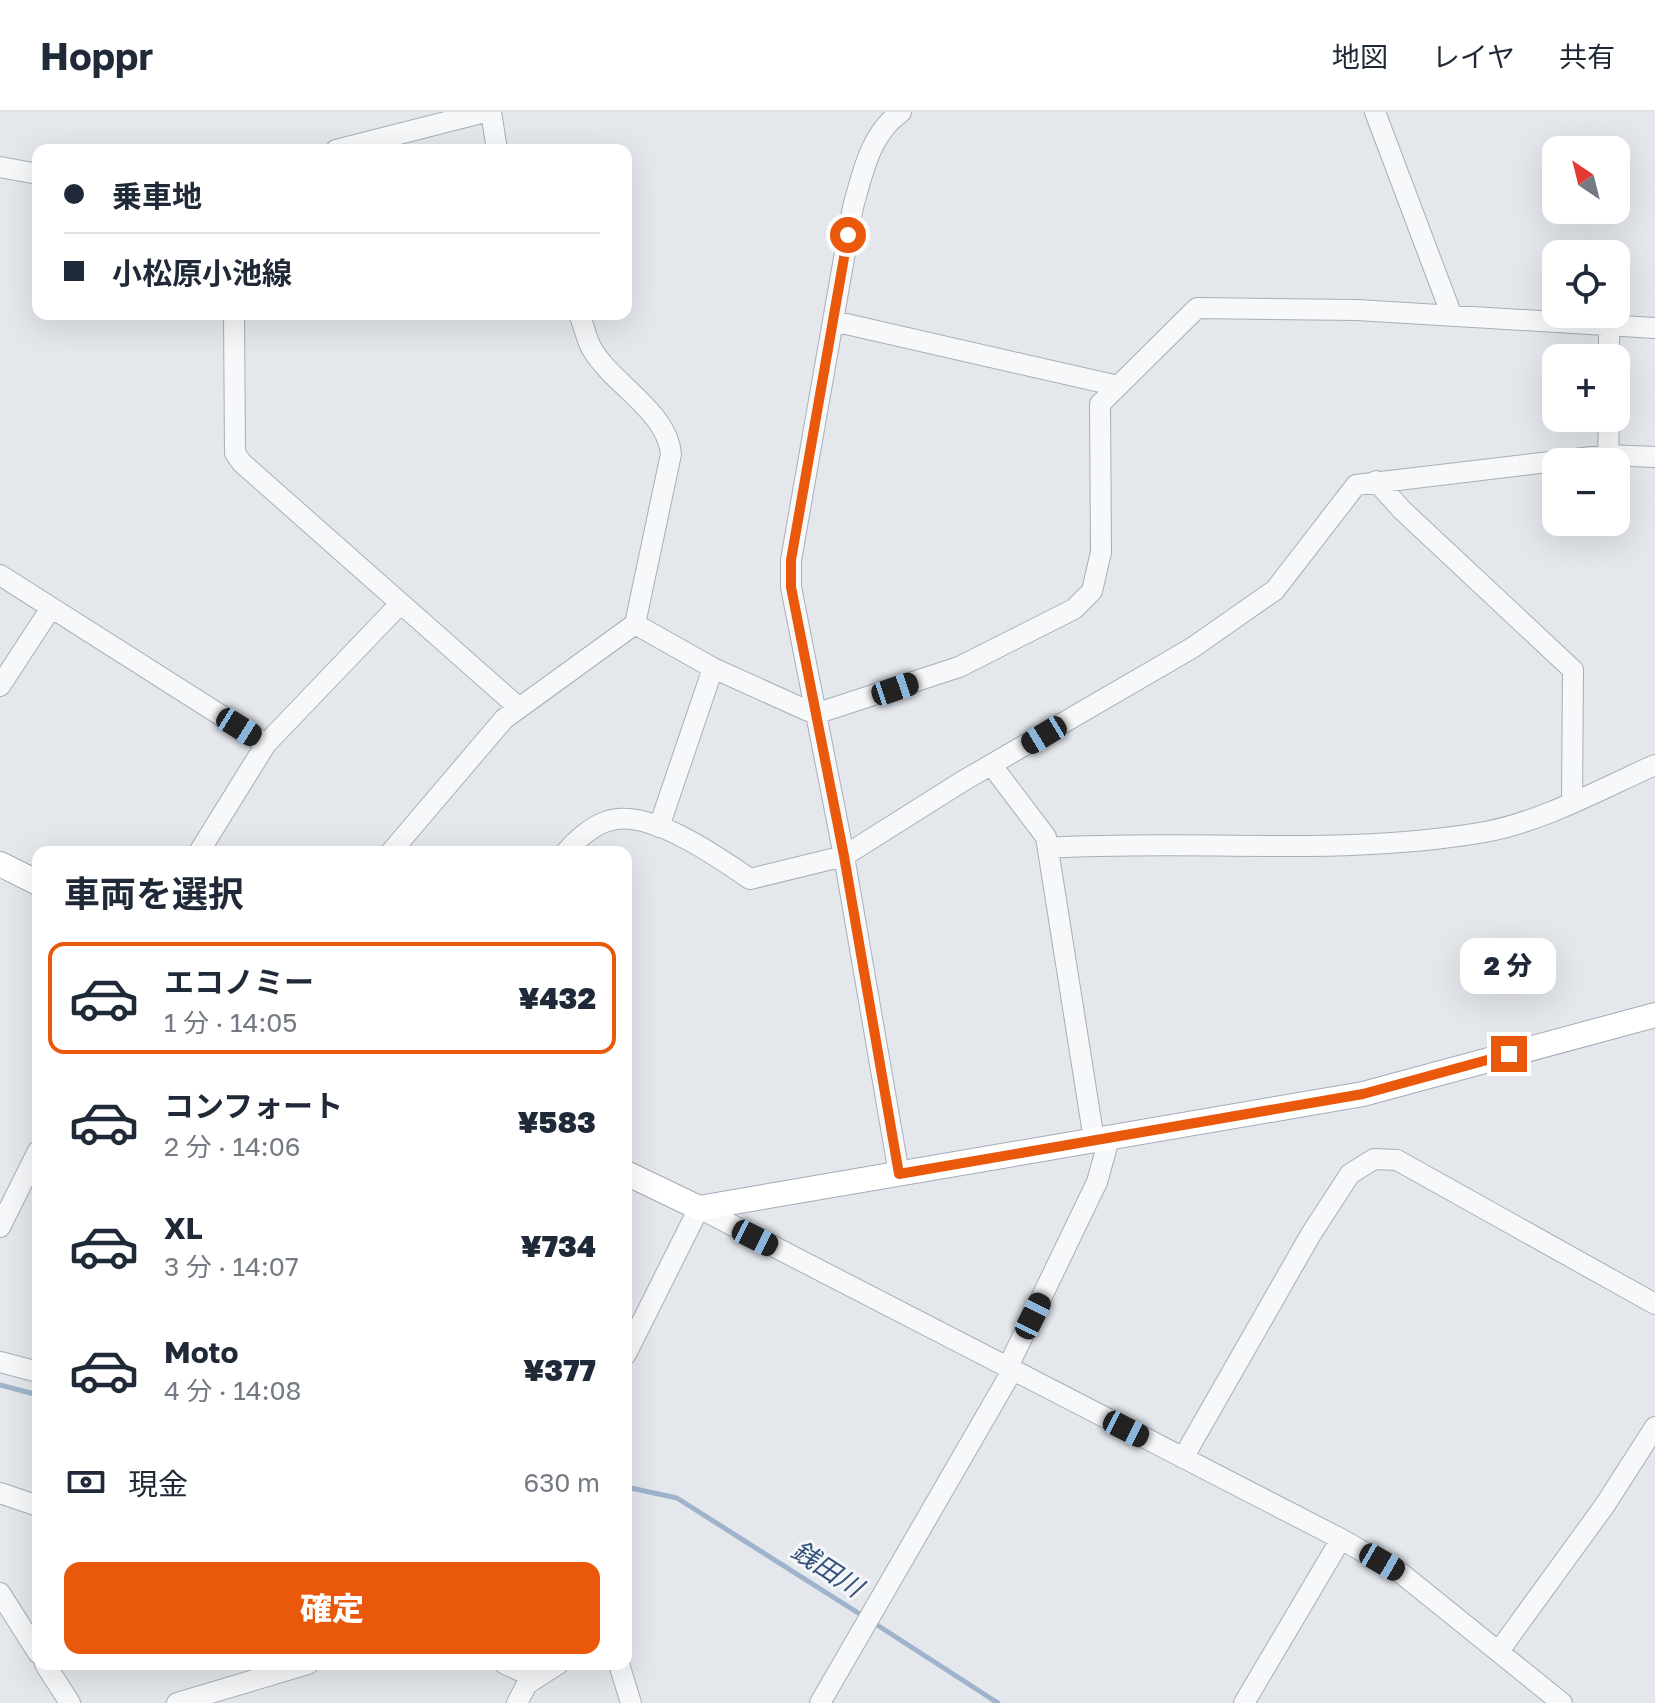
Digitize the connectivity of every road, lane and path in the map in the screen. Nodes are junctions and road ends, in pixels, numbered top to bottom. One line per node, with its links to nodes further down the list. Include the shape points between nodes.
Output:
1 (485, 112): 5 (street)
2 (491, 112): 6 (street)
3 (901, 112): 12 (street, via 886,123 867,157)
4 (1375, 112): 9 (street)
5 (360, 144)
6 (496, 144)
7 (0, 167): 8 (street)
8 (32, 173)
9 (1452, 316): 13 (street); 16 (street, via 1197,308)
10 (234, 320): 22 (street, via 235,453)
11 (581, 320): 24 (street, via 591,348 670,441)
12 (833, 321): 16 (street); 28 (street, via 791,560 791,587)
13 (1542, 322)
14 (1630, 327): 15 (street)
15 (1655, 328)
16 (1118, 386): 28 (street, via 1100,404 1101,552 1092,591 1074,609 959,667)
17 (1630, 456): 18 (street)
18 (1655, 457)
19 (1542, 462): 20 (street)
20 (1376, 481): 31 (street, via 1356,485 1346,495 1275,590 1192,648); 32 (street, via 1573,670)
21 (0, 575): 23 (street)
22 (400, 604): 27 (street); 29 (street)
23 (51, 608): 26 (street); 29 (street)
24 (635, 624): 25 (street); 27 (street)
25 (713, 668): 28 (street); 33 (street)
26 (0, 686)
27 (518, 707): 35 (street)
28 (815, 714): 38 (street)
29 (266, 744): 34 (street)
30 (1655, 765): 32 (street)
31 (993, 767): 37 (street, via 1046,837); 38 (street)
32 (1572, 802): 37 (street, via 1483,832 1377,846)
33 (659, 827): 36 (street, via 628,818 605,821); 38 (street, via 750,879)
34 (203, 846)
35 (396, 846)
36 (574, 846)
37 (1048, 848): 42 (street)
38 (844, 856): 44 (street)
39 (0, 864): 40 (main road)
40 (32, 880)
41 (1655, 1015): 42 (main road, via 1363,1094)
42 (1102, 1140): 44 (main road); 52 (street, via 1097,1182)
43 (32, 1163): 47 (street)
44 (899, 1174): 46 (main road)
45 (632, 1176): 46 (main road)
46 (699, 1208): 49 (street); 52 (street)
47 (0, 1227)
48 (1655, 1304): 54 (street, via 1397,1160 1374,1159 1350,1174 1311,1234)
49 (632, 1342)
50 (0, 1362): 51 (street)
51 (32, 1370)
52 (1010, 1370): 54 (street); 71 (street)
53 (1655, 1427): 60 (street)
54 (1183, 1458): 57 (street)
55 (0, 1493): 56 (street)
56 (32, 1504)
57 (1341, 1539): 60 (street, via 1402,1574); 72 (street)
58 (0, 1593): 59 (street)
59 (32, 1644)
60 (1499, 1651): 73 (street)
61 (49, 1670): 67 (street)
62 (288, 1670): 68 (street)
63 (518, 1670): 66 (street)
64 (547, 1670): 66 (street)
65 (621, 1670): 70 (street)
66 (534, 1677): 69 (street)
67 (70, 1703)
68 (177, 1703)
69 (517, 1703)
70 (631, 1703)
71 (820, 1703)
72 (1244, 1703)
73 (1562, 1703)

